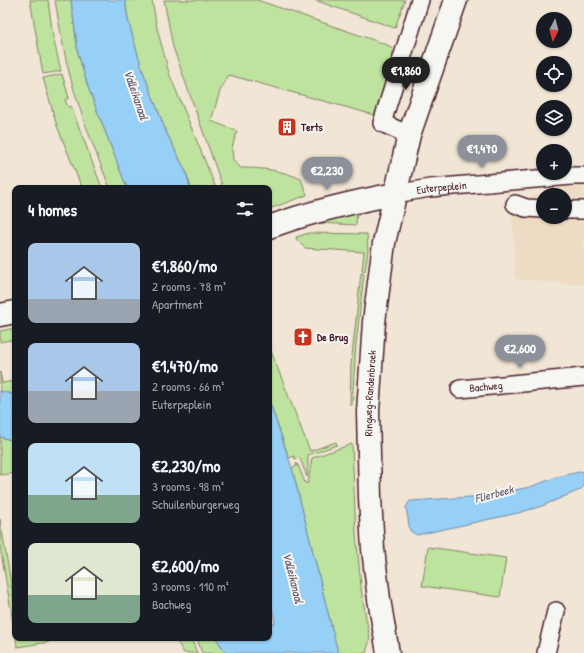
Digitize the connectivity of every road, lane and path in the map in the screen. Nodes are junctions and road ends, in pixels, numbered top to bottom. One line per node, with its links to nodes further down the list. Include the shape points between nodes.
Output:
1 (420, 0): 3 (street, via 382,123)
2 (456, 0): 3 (main road, Ringweg-Randenbroek)
3 (409, 136): 5 (main road, Ringweg-Randenbroek)
4 (584, 176): 5 (street, Euterpeplein, via 430,188)
5 (395, 194): 10 (main road, via 318,210); 16 (main road, Ringweg-Randenbroek, via 384,242 370,366 368,412 373,549)
6 (515, 204): 7 (street)
7 (536, 209)
8 (572, 210): 9 (street)
9 (584, 210)
10 (272, 226)
11 (12, 313): 12 (main road)
12 (0, 315)
13 (584, 377): 14 (street, Bachweg)
14 (460, 389)
15 (556, 611): 17 (street)
16 (388, 653)
17 (546, 653)

